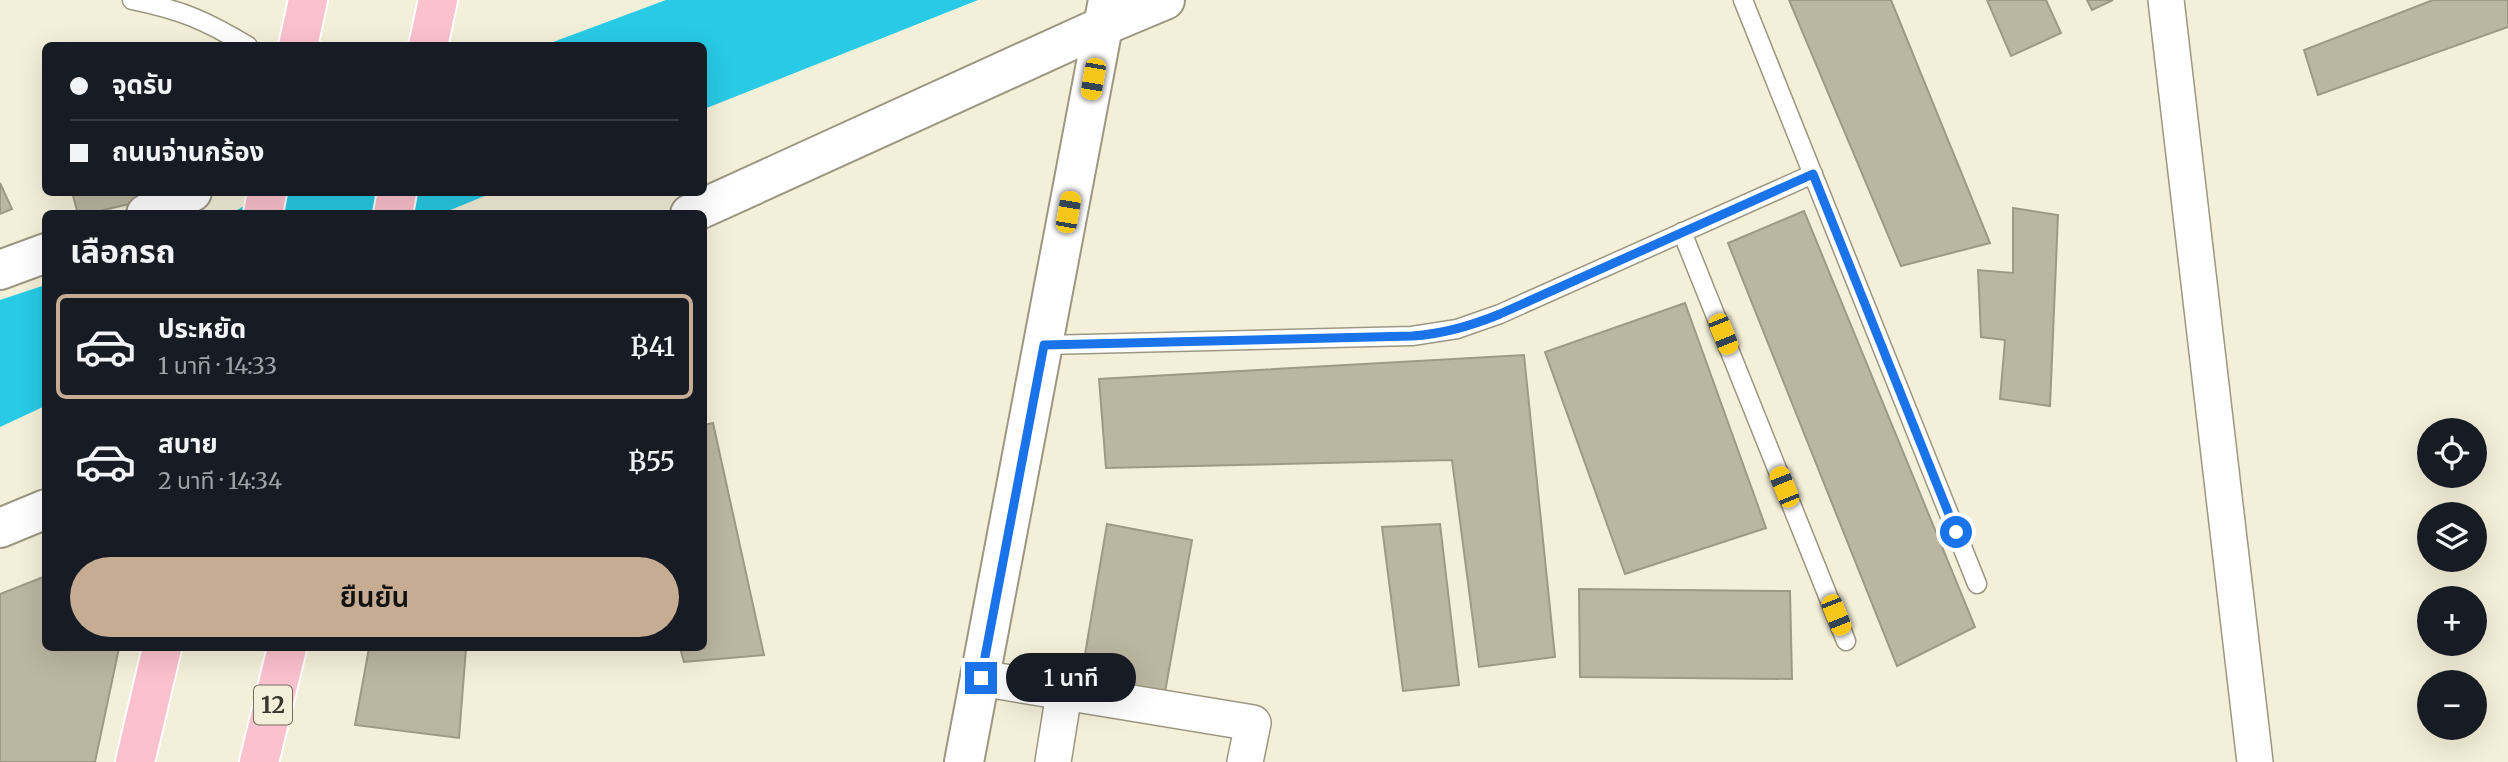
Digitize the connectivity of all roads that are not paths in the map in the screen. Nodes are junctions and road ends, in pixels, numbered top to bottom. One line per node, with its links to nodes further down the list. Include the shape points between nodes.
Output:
1 (132, 0): 8 (lane, via 183,12)
2 (308, 0): 9 (main road)
3 (438, 0): 10 (main road)
4 (1165, 0): 7 (street)
5 (1743, 0): 11 (lane)
6 (2166, 0): 32 (street)
7 (1105, 13): 14 (street); 18 (street)
8 (240, 42)
9 (299, 42)
10 (429, 42)
11 (1813, 174): 15 (lane); 21 (lane)
12 (184, 196): 13 (street)
13 (154, 210)
14 (698, 210)
15 (1682, 232): 18 (lane, via 1500,314 1440,333); 22 (lane)
16 (42, 254): 17 (street)
17 (0, 270)
18 (1044, 345): 25 (street)
19 (42, 511): 20 (street)
20 (0, 528)
21 (1977, 584)
22 (1846, 640)
23 (161, 651): 27 (main road)
24 (287, 651): 28 (main road, 12)
25 (981, 678): 26 (street); 29 (street)
26 (1064, 693): 30 (street); 31 (street, via 1253,723)
27 (135, 762)
28 (259, 762)
29 (964, 762)
30 (1054, 762)
31 (1245, 762)
32 (2255, 762)

